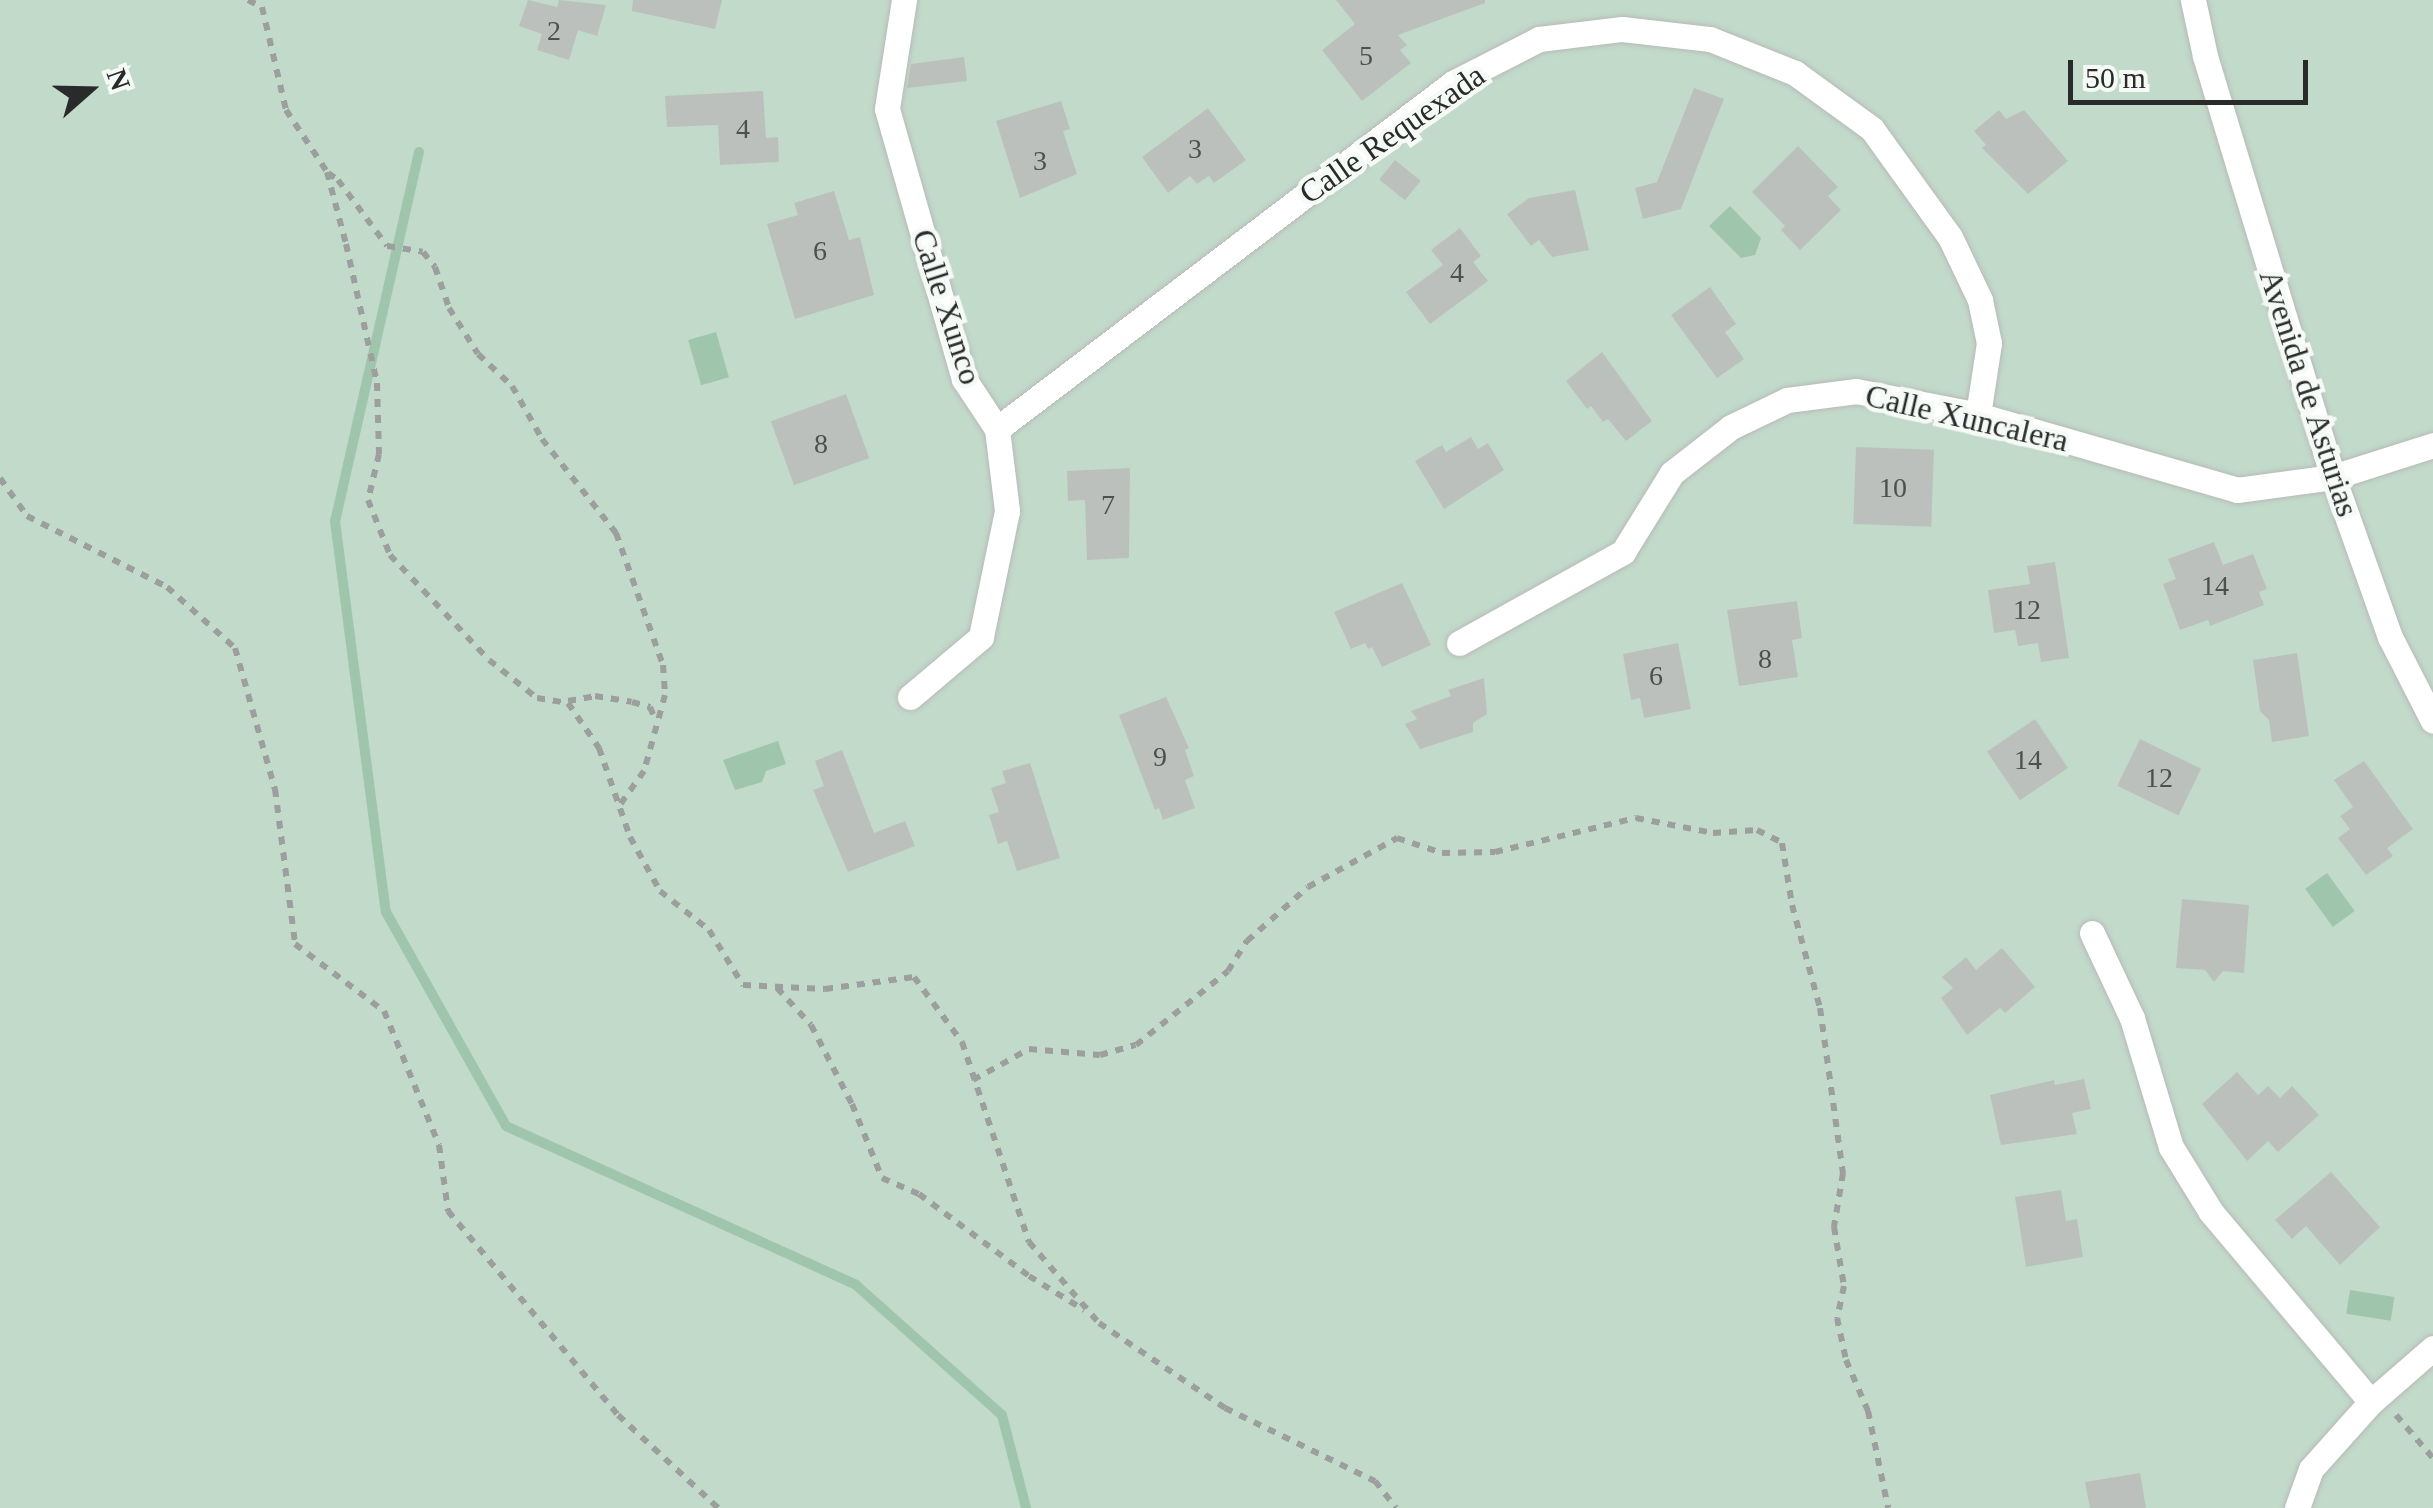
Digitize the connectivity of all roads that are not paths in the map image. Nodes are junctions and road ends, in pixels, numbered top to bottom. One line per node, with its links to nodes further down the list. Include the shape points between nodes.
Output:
1 (904, 0): 6 (street, Calle Xunco, via 886,109 964,378)
2 (2175, 0): 4 (street, Avenida de Asturias)
3 (2193, 0): 4 (street, Avenida de Asturias)
4 (2204, 56): 8 (street, Avenida de Asturias)
5 (1978, 414): 6 (street, Calle Requexada, via 1988,344 1980,300 1950,237 1872,130 1795,72 1710,39 1622,28 1539,39 1453,83); 8 (street, Calle Xuncalera, via 2237,490); 9 (street, Calle Xuncalera, via 1856,390 1787,400 1731,426 1672,473 1623,552)
6 (997, 428): 10 (street, Calle Xunco, via 1008,511 981,637)
7 (2433, 445): 8 (street, Calle Xuncalera)
8 (2333, 478): 11 (street, Avenida de Asturias, via 2390,637)
9 (1460, 642)
10 (910, 698)
11 (2433, 721)
12 (2092, 933): 14 (street, via 2132,1018 2170,1147 2210,1212)
13 (2433, 1348): 14 (street)
14 (2375, 1399): 15 (street, via 2311,1470)
15 (2297, 1508)

